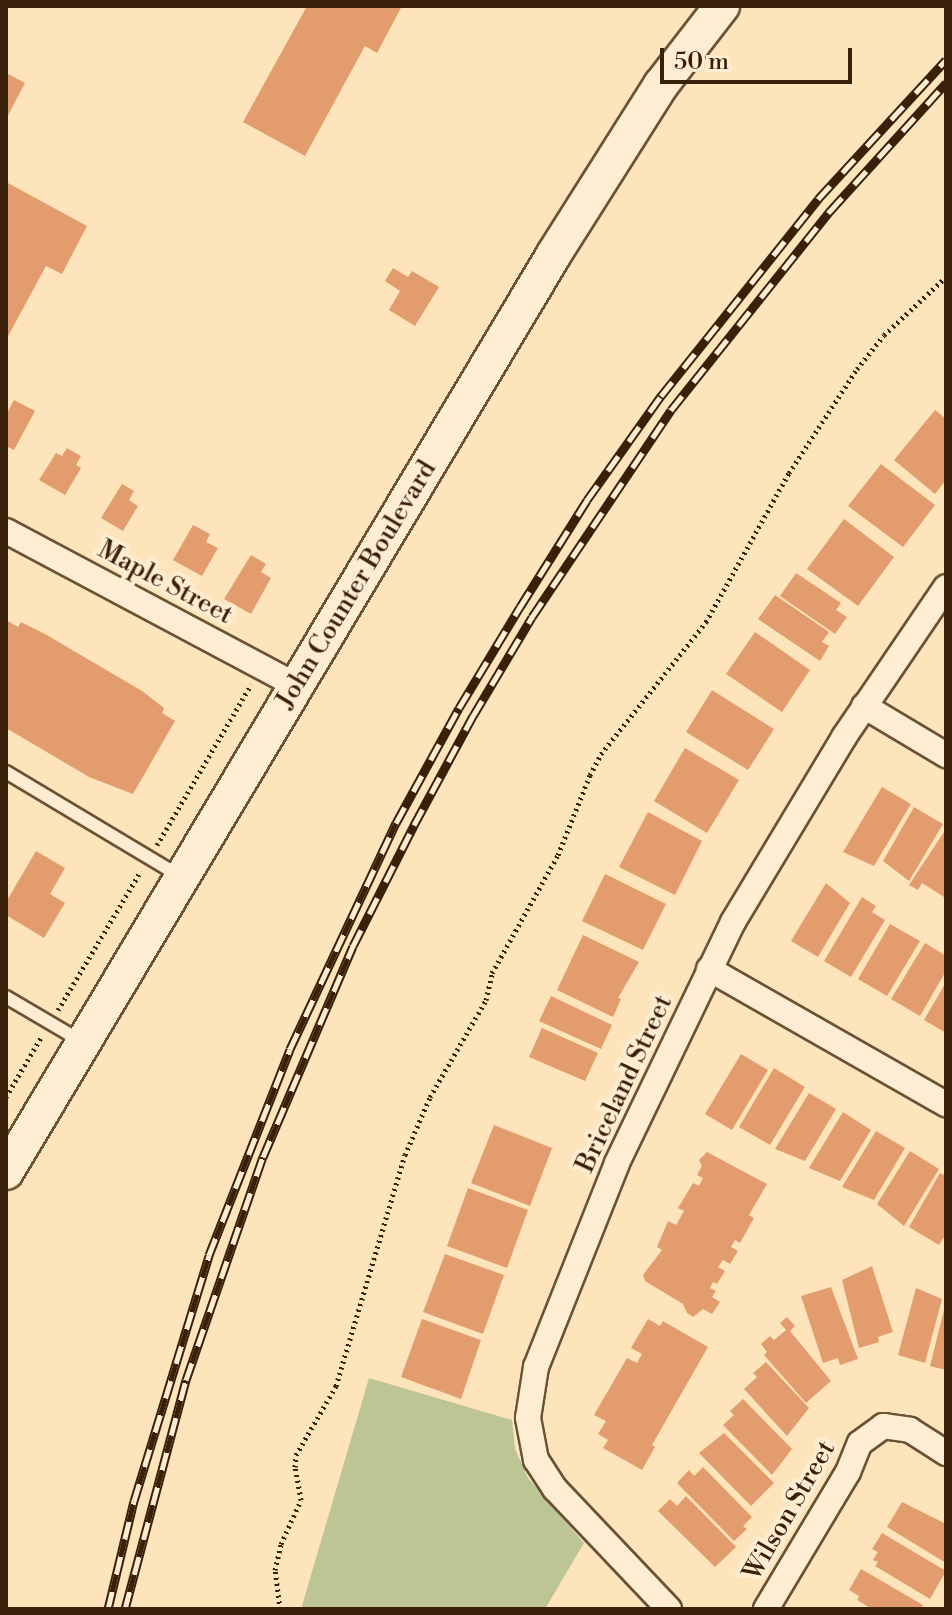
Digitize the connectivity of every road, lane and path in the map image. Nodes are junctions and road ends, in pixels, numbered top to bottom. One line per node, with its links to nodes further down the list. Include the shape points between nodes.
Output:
1 (722, 6): 6 (main road, John Counter Boulevard, via 661,85 554,254)
2 (946, 277): 20 (path, via 884,335 857,369 789,473 706,622 590,775 558,855 492,973 486,1000 430,1097 405,1155 336,1386 296,1455 301,1500 275,1570)
3 (6, 531): 6 (street, Maple Street)
4 (946, 587): 7 (street, Briceland Street)
5 (253, 683): 10 (path)
6 (297, 686): 11 (main road, John Counter Boulevard)
7 (864, 706): 8 (street); 12 (street, Briceland Street)
8 (946, 755)
9 (6, 772): 10 (lane)
10 (150, 857): 11 (lane); 14 (path)
11 (183, 877): 15 (main road, John Counter Boulevard)
12 (709, 969): 17 (street); 21 (street, Briceland Street, via 617,1163 536,1367 528,1418 536,1460 555,1489)
13 (6, 997): 14 (lane)
14 (50, 1023): 15 (lane); 16 (path)
15 (84, 1043): 18 (main road, John Counter Boulevard)
16 (6, 1097)
17 (946, 1104)
18 (6, 1172)
19 (946, 1453): 22 (street, Wilson Street, via 910,1430 883,1426 860,1443)
20 (280, 1609)
21 (669, 1609)
22 (766, 1609)

